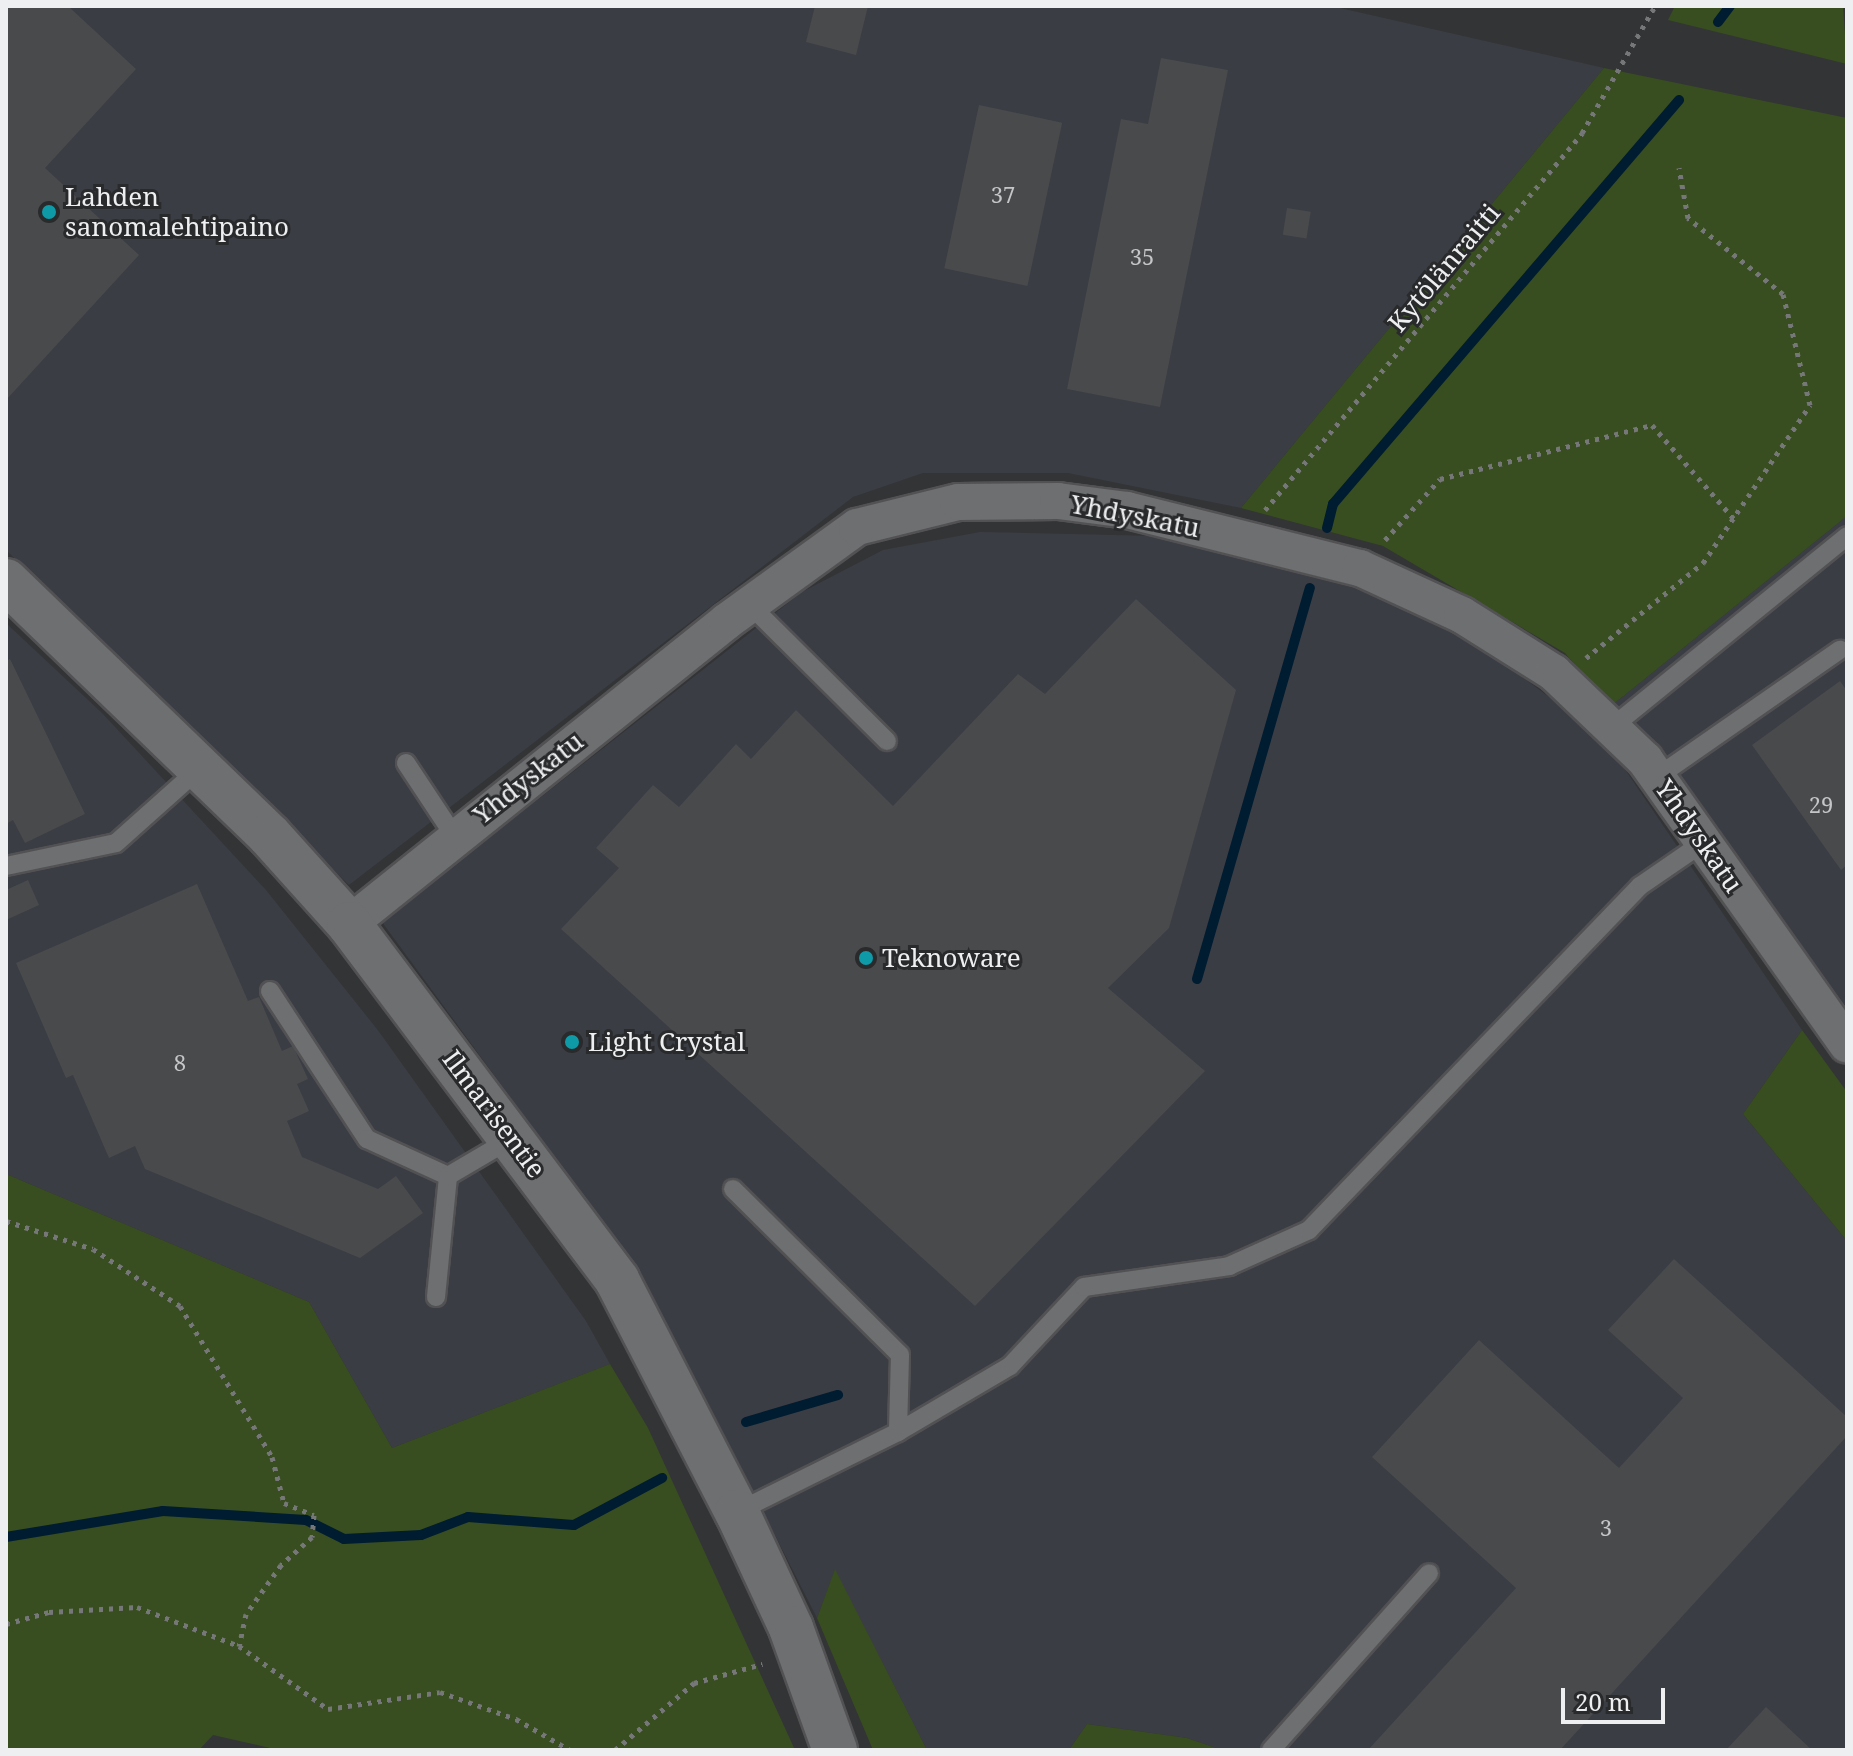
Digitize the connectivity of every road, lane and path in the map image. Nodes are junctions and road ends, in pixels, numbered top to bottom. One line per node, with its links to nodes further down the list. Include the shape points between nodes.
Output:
1 (1655, 6): 5 (path, Kytölänraitti, via 1582,133)
2 (1679, 168): 3 (path, via 1688,218 1783,294 1810,405)
3 (1734, 519): 6 (path, via 1652,425 1440,479); 10 (path, via 1703,563)
4 (1847, 536): 11 (lane)
5 (1241, 538): 6 (street, Yhdyskatu); 8 (street, Yhdyskatu, via 1127,510 1072,503 958,502 857,527)
6 (1360, 568): 10 (street, Yhdyskatu, via 1462,615)
7 (6, 581): 14 (street, Ilmarisentie)
8 (750, 605): 12 (lane); 16 (street, Yhdyskatu)
9 (1840, 650): 15 (lane)
10 (1561, 679): 11 (street, Yhdyskatu)
11 (1611, 728): 15 (street, Yhdyskatu)
12 (887, 741)
13 (406, 763): 16 (lane)
14 (200, 768): 18 (lane, via 116,843); 19 (street, Ilmarisentie)
15 (1657, 777): 17 (street, Yhdyskatu)
16 (455, 837): 19 (street, Yhdyskatu)
17 (1704, 842): 21 (street, Yhdyskatu); 27 (lane, via 1640,886 1309,1230 1229,1266 1084,1287 1010,1366)
18 (6, 866)
19 (349, 924): 22 (street, Ilmarisentie)
20 (270, 991): 23 (lane, via 367,1139)
21 (1847, 1044)
22 (513, 1138): 23 (lane); 28 (street, Ilmarisentie, via 617,1280)
23 (448, 1176): 26 (lane)
24 (733, 1189): 27 (lane, via 900,1355)
25 (6, 1221): 31 (path, via 93,1249 180,1306 272,1457 284,1503 314,1515 312,1537 281,1565 246,1614)
26 (436, 1297)
27 (898, 1432): 28 (lane)
28 (737, 1512): 35 (street, Ilmarisentie, via 791,1628)
29 (1429, 1573): 36 (lane)
30 (6, 1624): 31 (path, via 49,1612 137,1607)
31 (239, 1646): 33 (path, via 328,1709 440,1692 516,1719)
32 (770, 1662): 34 (path, via 694,1683)
33 (570, 1750)
34 (615, 1750)
35 (835, 1750)
36 (1271, 1750)

